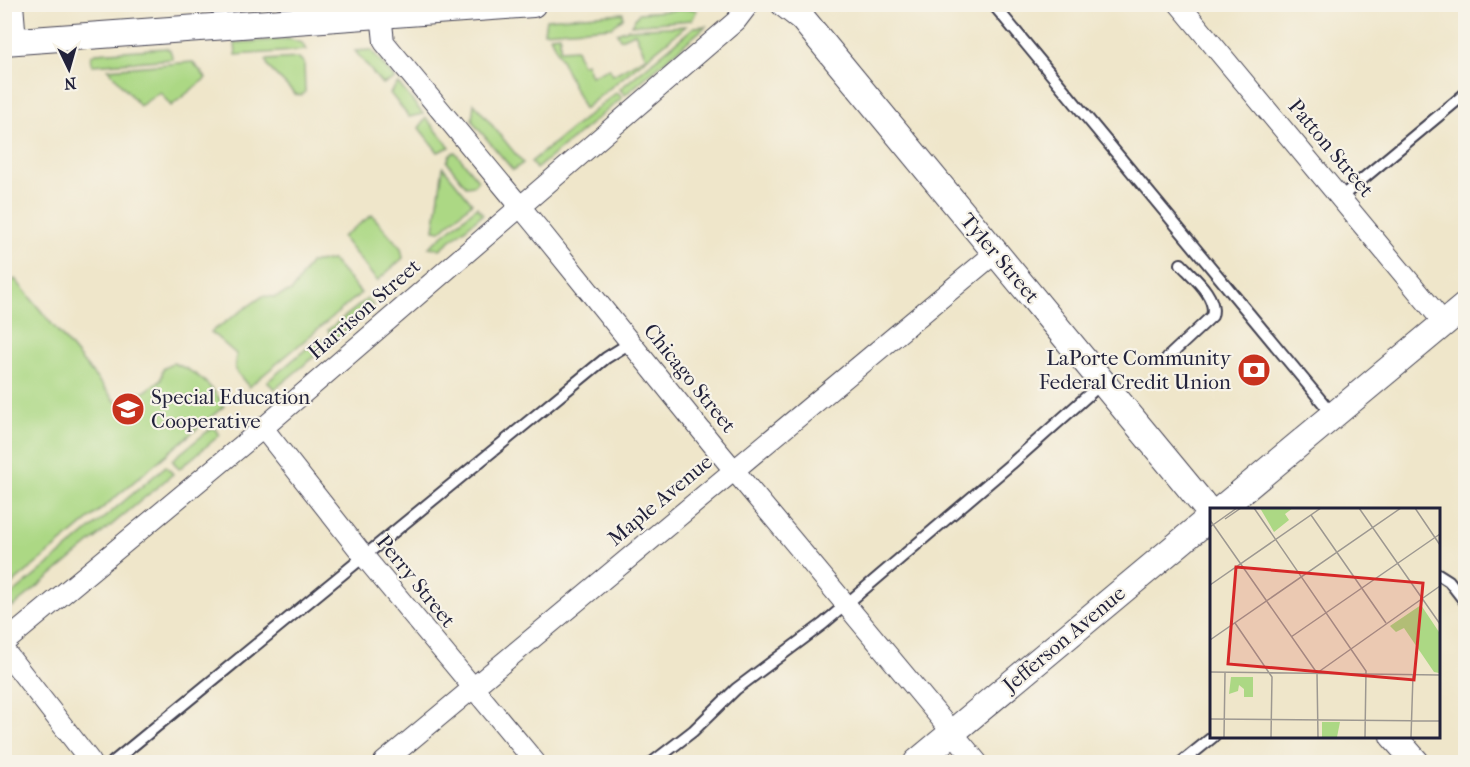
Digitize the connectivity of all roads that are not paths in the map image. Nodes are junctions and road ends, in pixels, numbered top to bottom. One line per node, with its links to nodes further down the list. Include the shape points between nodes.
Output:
1 (13, 4): 8 (street)
2 (533, 4): 7 (street)
3 (749, 4): 11 (street, Harrison Street, via 736,21)
4 (784, 4): 12 (street, Tyler Street, via 802,18)
5 (993, 4): 19 (lane)
6 (1179, 4): 10 (street, Patton Street)
7 (381, 10): 8 (street); 11 (street, Chicago Street, via 384,42)
8 (10, 41)
9 (1466, 93): 10 (lane)
10 (1341, 197): 15 (street, Patton Street)
11 (520, 206): 16 (street, Chicago Street); 20 (street, Harrison Street)
12 (995, 253): 18 (street, Tyler Street); 21 (street, Maple Avenue)
13 (1181, 264): 17 (lane, via 1215,308 1212,316)
14 (1466, 305): 15 (street)
15 (1443, 323): 19 (street)
16 (630, 343): 21 (street, Chicago Street); 25 (lane, via 606,358 448,490)
17 (1167, 358)
18 (1103, 382): 23 (street, Tyler Street); 28 (lane)
19 (1334, 416): 22 (street)
20 (263, 428): 25 (street, Perry Street); 29 (street, Harrison Street)
21 (734, 470): 28 (street, Chicago Street); 31 (street, Maple Avenue)
22 (1222, 508)
23 (1210, 514)
24 (1210, 518): 32 (street, Jefferson Avenue)
25 (363, 555): 31 (street, Perry Street); 36 (lane)
26 (1440, 575): 27 (lane)
27 (1466, 603)
28 (846, 604): 32 (street, Chicago Street); 39 (lane, via 736,688 693,731)
29 (4, 643)
30 (4, 650): 35 (street)
31 (474, 688): 37 (street, Maple Avenue); 38 (street, Perry Street)
32 (952, 732): 40 (street, Jefferson Avenue); 41 (street, Chicago Street)
33 (1212, 737): 42 (lane)
34 (1395, 737): 43 (street)
35 (91, 762)
36 (113, 762)
37 (384, 762)
38 (535, 762)
39 (653, 762)
40 (917, 762)
41 (977, 762)
42 (1182, 762)
43 (1416, 762)

